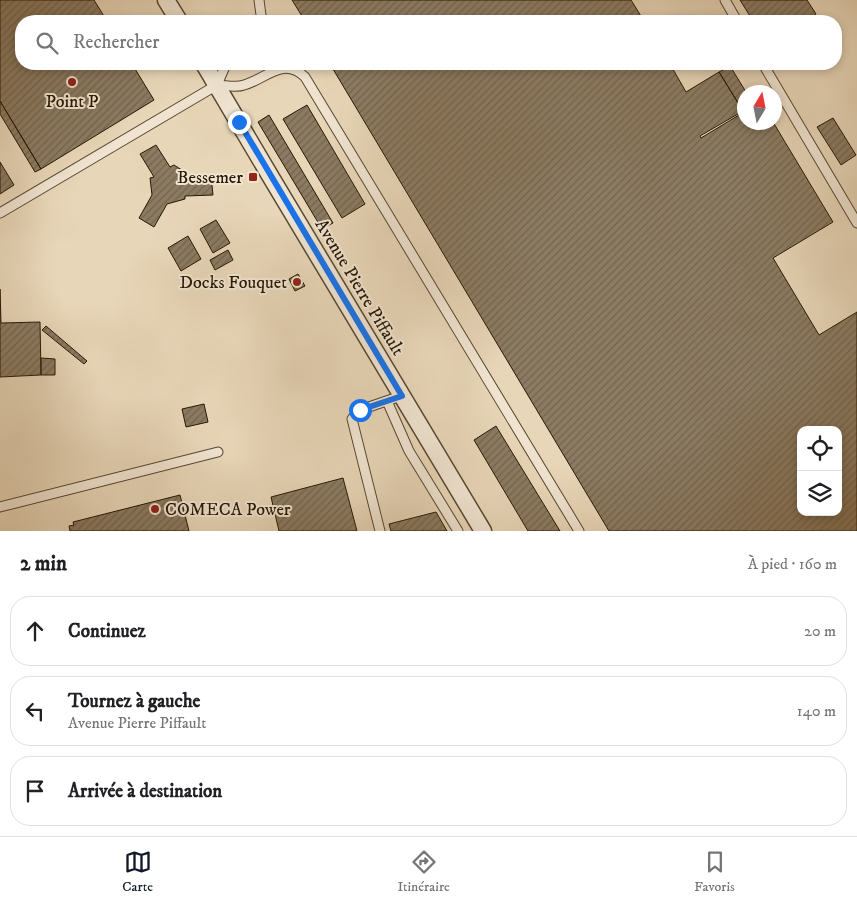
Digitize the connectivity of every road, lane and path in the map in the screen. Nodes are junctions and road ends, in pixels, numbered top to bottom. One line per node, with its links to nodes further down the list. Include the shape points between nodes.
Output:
1 (166, 0): 4 (street)
2 (259, 0): 5 (lane)
3 (725, 0): 6 (lane)
4 (175, 15)
5 (261, 15)
6 (734, 15)
7 (208, 70): 12 (street, Avenue Pierre Piffault)
8 (223, 70): 12 (lane)
9 (276, 70): 12 (lane, via 243,86)
10 (295, 70): 21 (lane, via 305,77)
11 (767, 70): 14 (lane)
12 (217, 85): 13 (lane); 15 (street, Avenue Pierre Piffault)
13 (0, 213)
14 (857, 223)
15 (394, 398): 18 (lane, via 360,410 352,419); 19 (lane, via 409,451); 20 (street, Avenue Pierre Piffault)
16 (218, 452): 17 (lane)
17 (0, 507)
18 (380, 531)
19 (458, 531)
20 (483, 531)
21 (579, 531)

